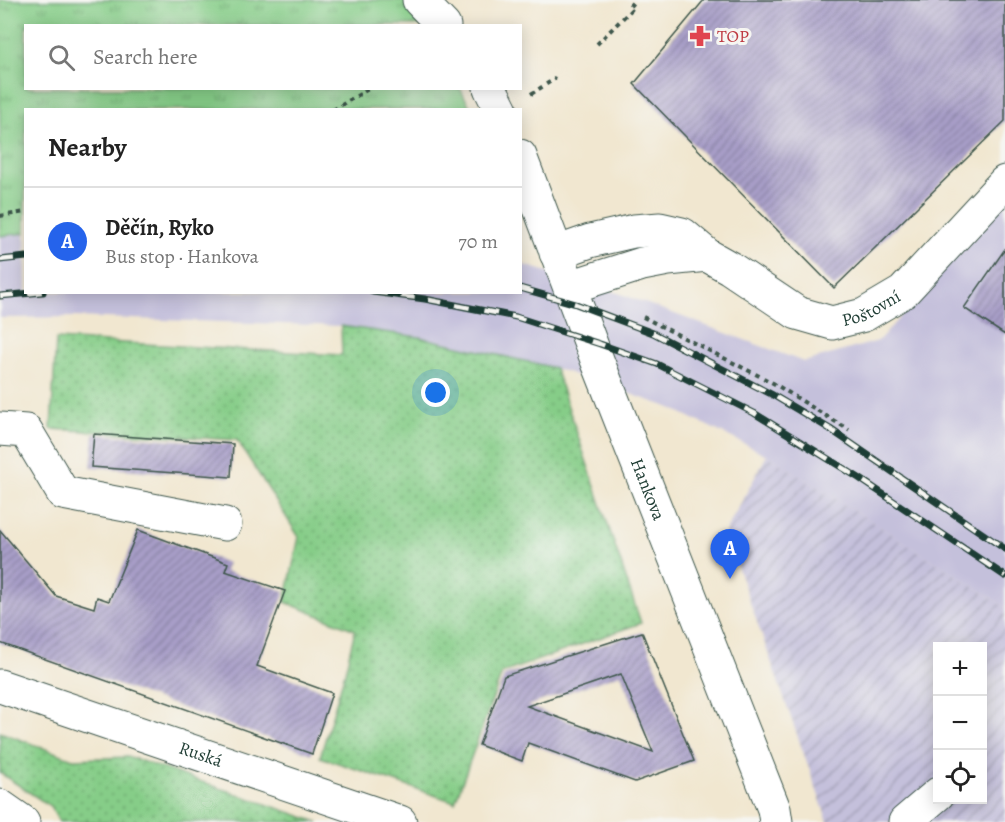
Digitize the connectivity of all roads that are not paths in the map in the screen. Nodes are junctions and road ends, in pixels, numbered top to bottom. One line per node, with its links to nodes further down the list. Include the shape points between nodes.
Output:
1 (419, 0): 3 (street)
2 (445, 0): 4 (street)
3 (442, 24)
4 (453, 24)
5 (491, 90): 6 (street)
6 (500, 108)
7 (522, 161): 9 (street, Hankova)
8 (1005, 182): 10 (street, Poštovní, via 903,291 864,315 832,323 797,313)
9 (556, 253): 10 (street, Poštovní, via 590,241 660,229 682,234); 11 (street, Hankova)
10 (707, 255): 11 (street, via 642,264)
11 (570, 287): 19 (street, Hankova)
12 (0, 429): 13 (street, via 26,431 63,493)
13 (225, 524)
14 (0, 686): 18 (street, Ruská)
15 (933, 798): 20 (street)
16 (0, 807): 17 (street)
17 (23, 822)
18 (400, 822)
19 (776, 822)
20 (905, 822)

